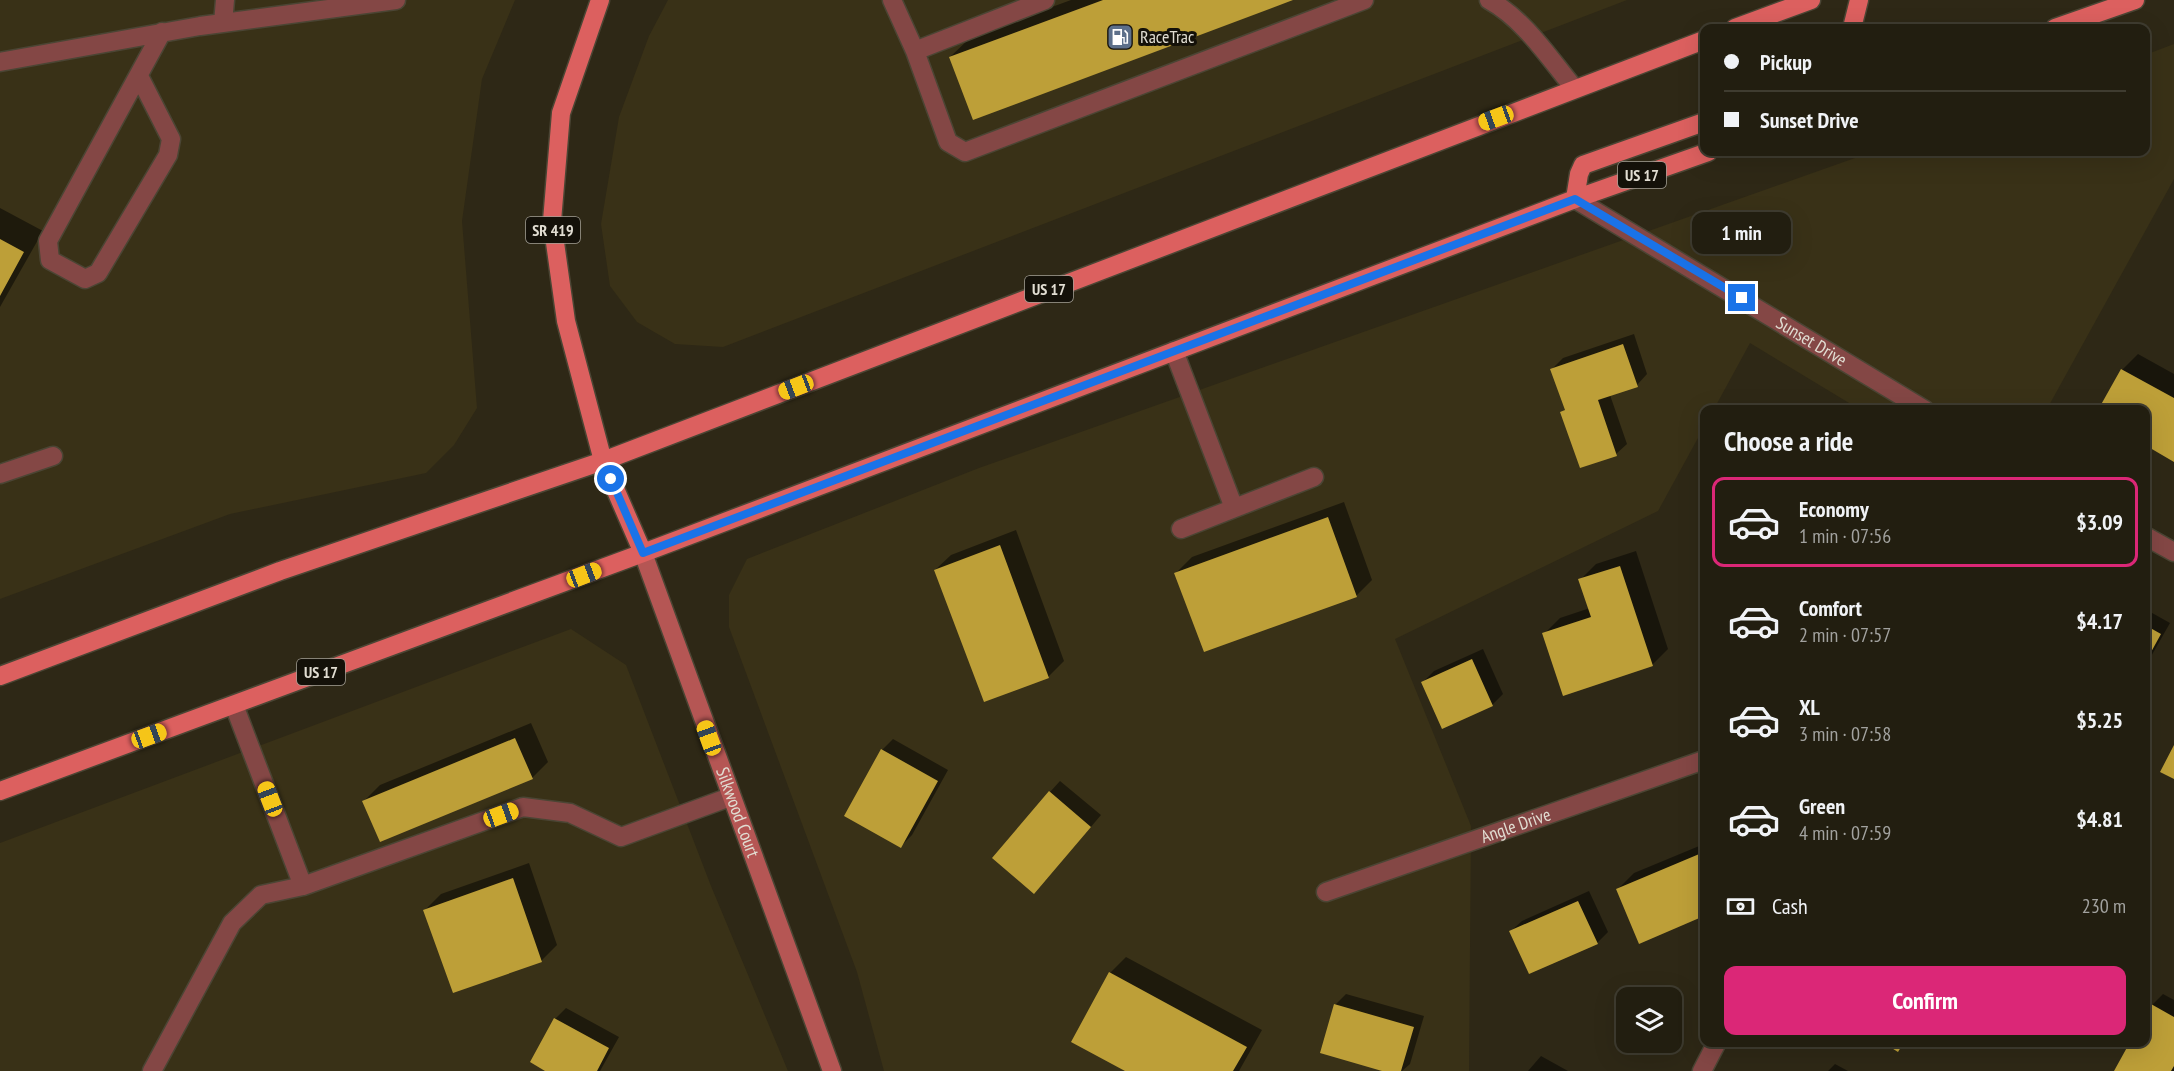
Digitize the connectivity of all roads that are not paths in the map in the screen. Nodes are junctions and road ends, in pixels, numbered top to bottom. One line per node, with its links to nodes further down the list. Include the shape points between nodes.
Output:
1 (225, 0): 11 (street)
2 (396, 0): 11 (street)
3 (600, 0): 27 (main road, SR 419, via 561,113 552,221 566,321)
4 (892, 0): 17 (street)
5 (1046, 0): 17 (street)
6 (1364, 0): 17 (street, via 965,152 948,142)
7 (1489, 0): 20 (street, via 1520,23)
8 (1811, 0): 12 (main road)
9 (1859, 0): 13 (main road)
10 (2135, 0): 14 (main road)
11 (223, 23): 15 (street)
12 (1746, 24)
13 (1853, 24)
14 (2066, 24)
15 (162, 32): 18 (street); 19 (street)
16 (1700, 41): 20 (main road, US 17)
17 (915, 51)
18 (0, 62)
19 (138, 76): 19 (street, via 171,139 168,154 98,273 85,279 50,260 48,241)
20 (1574, 88): 27 (main road, US 17)
21 (1700, 123): 23 (main road, via 1583,165)
22 (1700, 155): 23 (main road, US 17)
23 (1575, 199): 24 (main road, US 17); 25 (street, Sunset Drive)
24 (1174, 351): 30 (street); 34 (main road, US 17)
25 (1917, 405)
26 (53, 456): 28 (street)
27 (603, 461): 34 (main road, SR 419); 35 (main road, US 17, via 280,571)
28 (0, 474)
29 (1314, 477): 30 (street)
30 (1234, 508): 31 (street)
31 (1181, 529)
32 (2150, 539): 33 (street)
33 (2174, 552)
34 (643, 553): 36 (main road, US 17); 39 (main road, Silkwood Court)
35 (0, 676)
36 (234, 705): 38 (main road, US 17); 40 (street)
37 (1700, 761): 41 (street, Angle Drive)
38 (0, 791)
39 (730, 797): 40 (street, via 621,837 570,813 523,807); 44 (main road, Silkwood Court)
40 (303, 886): 43 (street, via 261,895 232,923)
41 (1326, 892)
42 (1714, 1047): 45 (street)
43 (152, 1071)
44 (832, 1071)
45 (1702, 1071)

